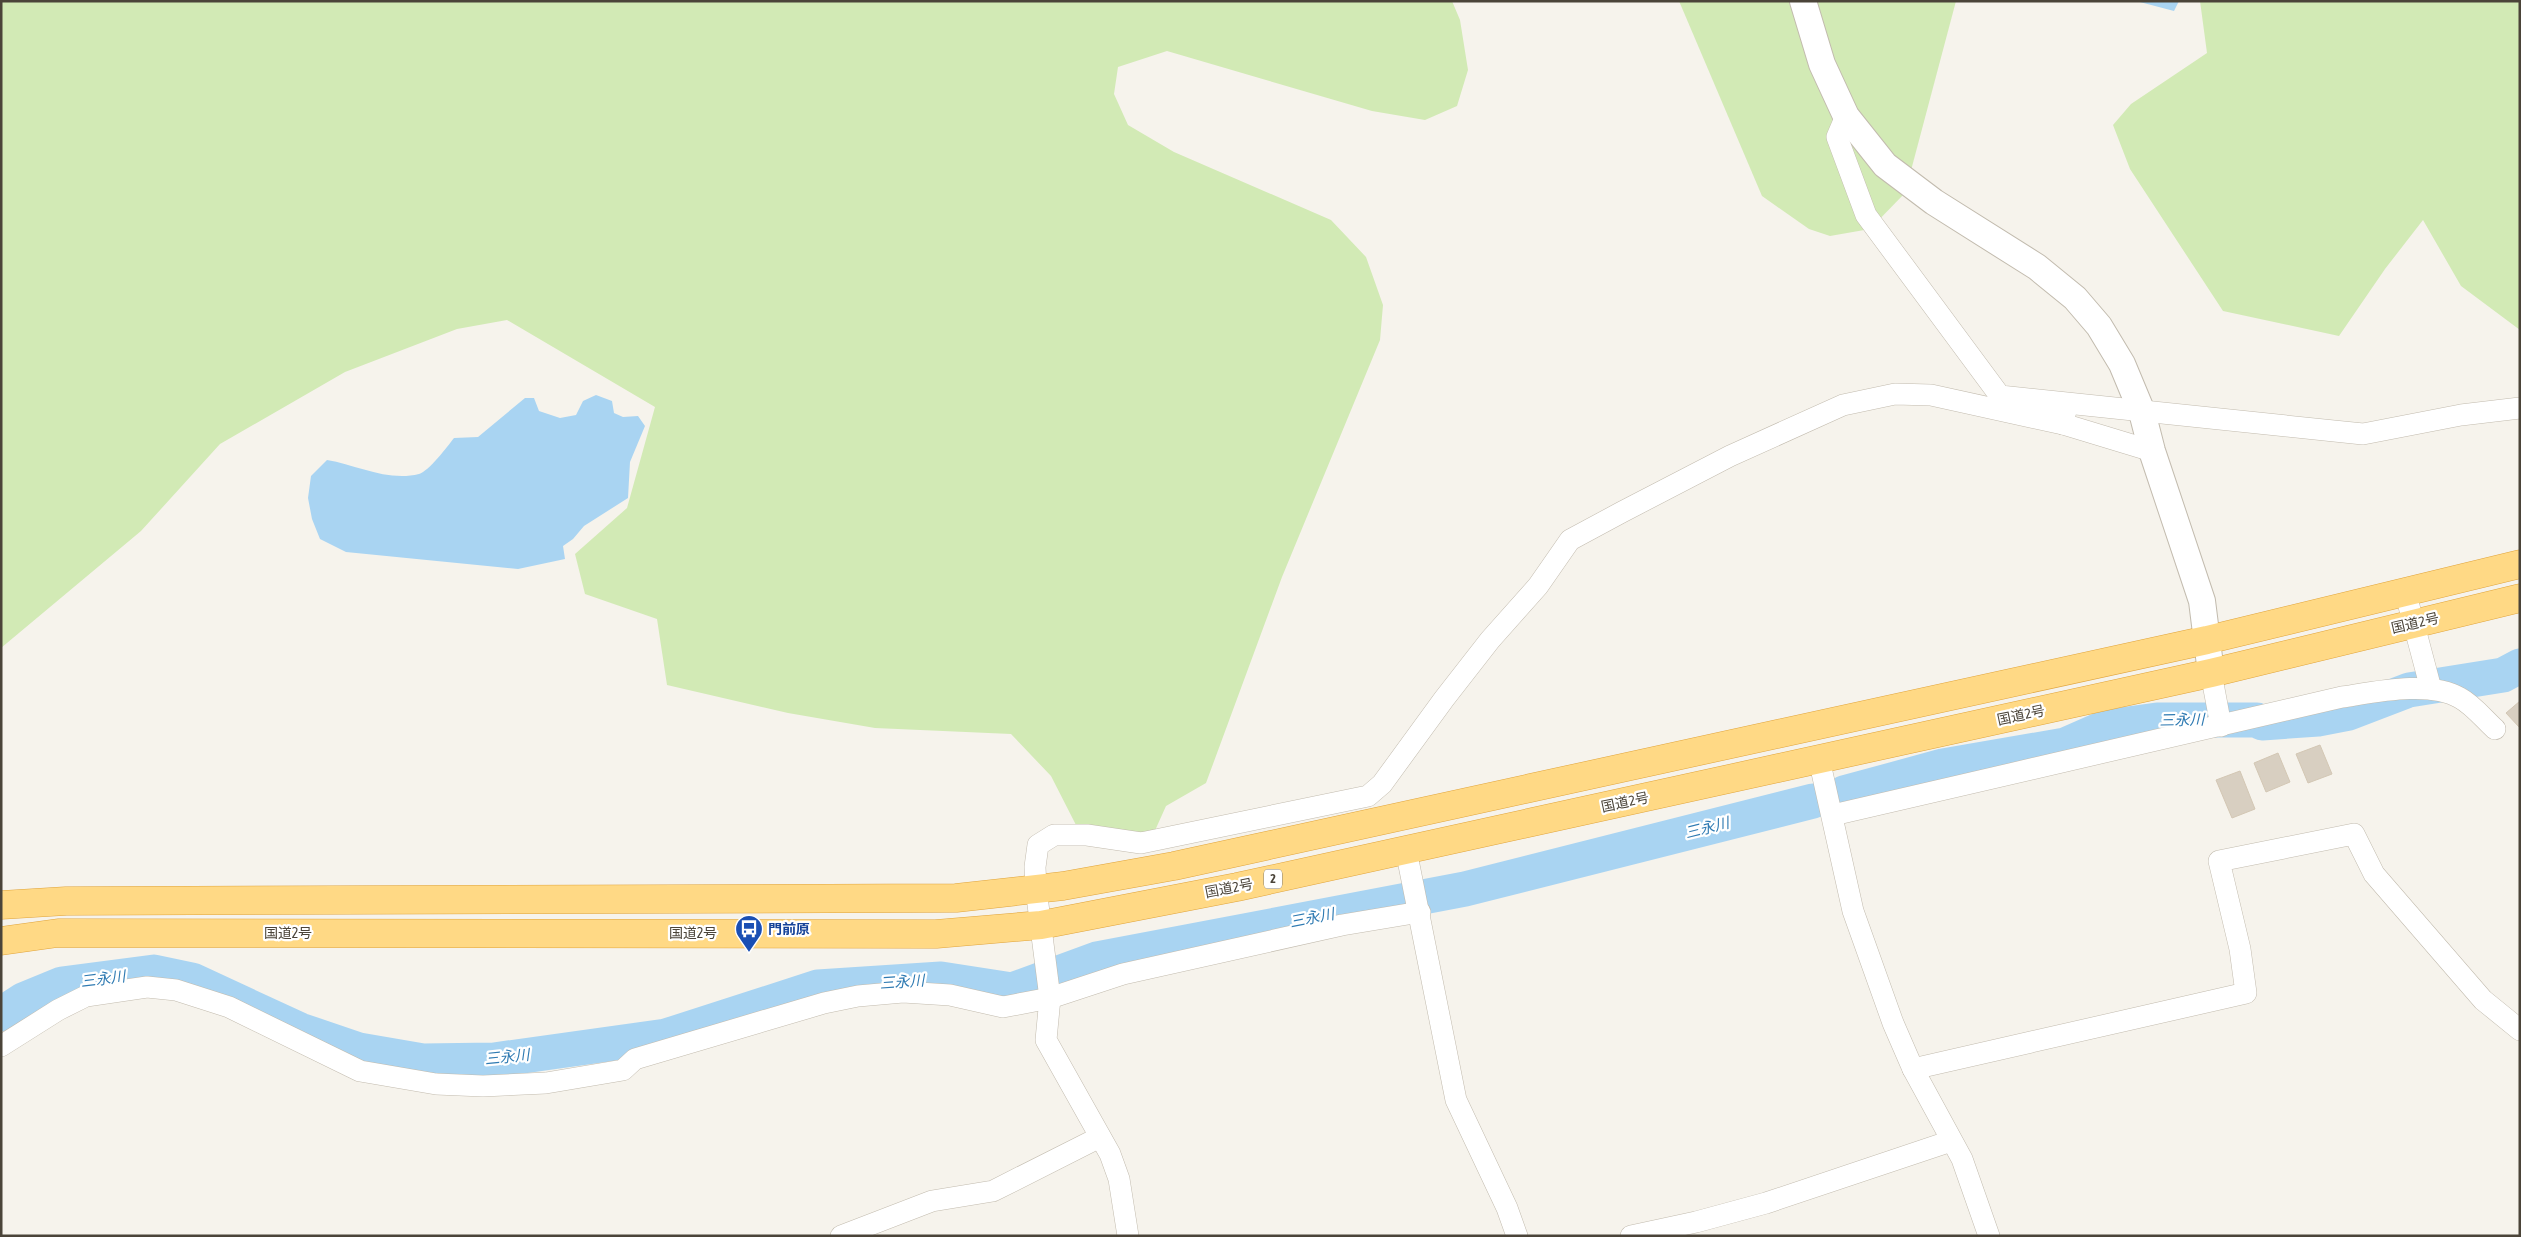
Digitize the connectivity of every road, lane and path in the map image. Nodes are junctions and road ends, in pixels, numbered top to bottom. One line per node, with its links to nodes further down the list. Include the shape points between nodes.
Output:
1 (1804, 1): 2 (street, via 1822,64)
2 (1846, 116): 4 (street, via 1885,165 1934,202 2037,267 2075,298 2100,326 2122,364); 5 (street, via 1837,137 1866,215 2000,396)
3 (2520, 408): 4 (street, via 2461,415 2363,434)
4 (2142, 412): 5 (street); 6 (street)
5 (2065, 414): 6 (street); 19 (street, via 1931,395 1895,394 1843,405 1739,452 1570,540 1538,586 1444,699 1382,784 1368,796 1141,843 1087,835 1054,835 1038,845)
6 (2152, 451): 11 (street, via 2202,601)
7 (2520, 564): 8 (highway)
8 (2405, 591): 10 (street); 11 (highway)
9 (2520, 598): 10 (highway, 国道2号 / 2)
10 (2413, 623): 12 (highway, 国道2号 / 2); 13 (street)
11 (2207, 640): 12 (street); 19 (highway, via 1174,866)
12 (2211, 673): 14 (street); 16 (highway, 国道2号 / 2)
13 (2432, 689): 14 (street, via 2386,690 2342,697); 15 (street, via 2460,698)
14 (2221, 726): 17 (street)
15 (2494, 729)
16 (1819, 759): 17 (street); 18 (highway, 国道2号 / 2)
17 (1833, 815): 27 (street, via 1853,911 1892,1023)
18 (1409, 862): 21 (street); 22 (highway, 国道2号 / 2, via 1237,887)
19 (1036, 889): 20 (highway, via 956,898 76,901); 22 (street)
20 (1, 905)
21 (1419, 907): 24 (street, via 1123,974); 32 (street, via 1456,1100 1507,1208)
22 (1042, 936): 23 (highway, 国道2号 / 2, via 58,933); 24 (street)
23 (1, 941)
24 (1050, 994): 26 (street, via 1003,1007 950,994 903,992 858,996 824,1003 635,1059 623,1070 546,1083 512,1085 436,1084 360,1071 229,1007 176,990 147,987 86,996); 28 (street, via 1046,1040)
25 (2520, 1030): 27 (street, via 2483,1000 2374,874 2354,834 2219,862 2240,949 2246,993)
26 (1, 1046)
27 (1913, 1069): 29 (street)
28 (1100, 1138): 30 (street, via 993,1191 932,1200); 31 (street, via 1119,1179)
29 (1951, 1141): 33 (street, via 1766,1203); 34 (street, via 1962,1159)
30 (841, 1236)
31 (1128, 1236)
32 (1516, 1236)
33 (1631, 1236)
34 (1988, 1236)

